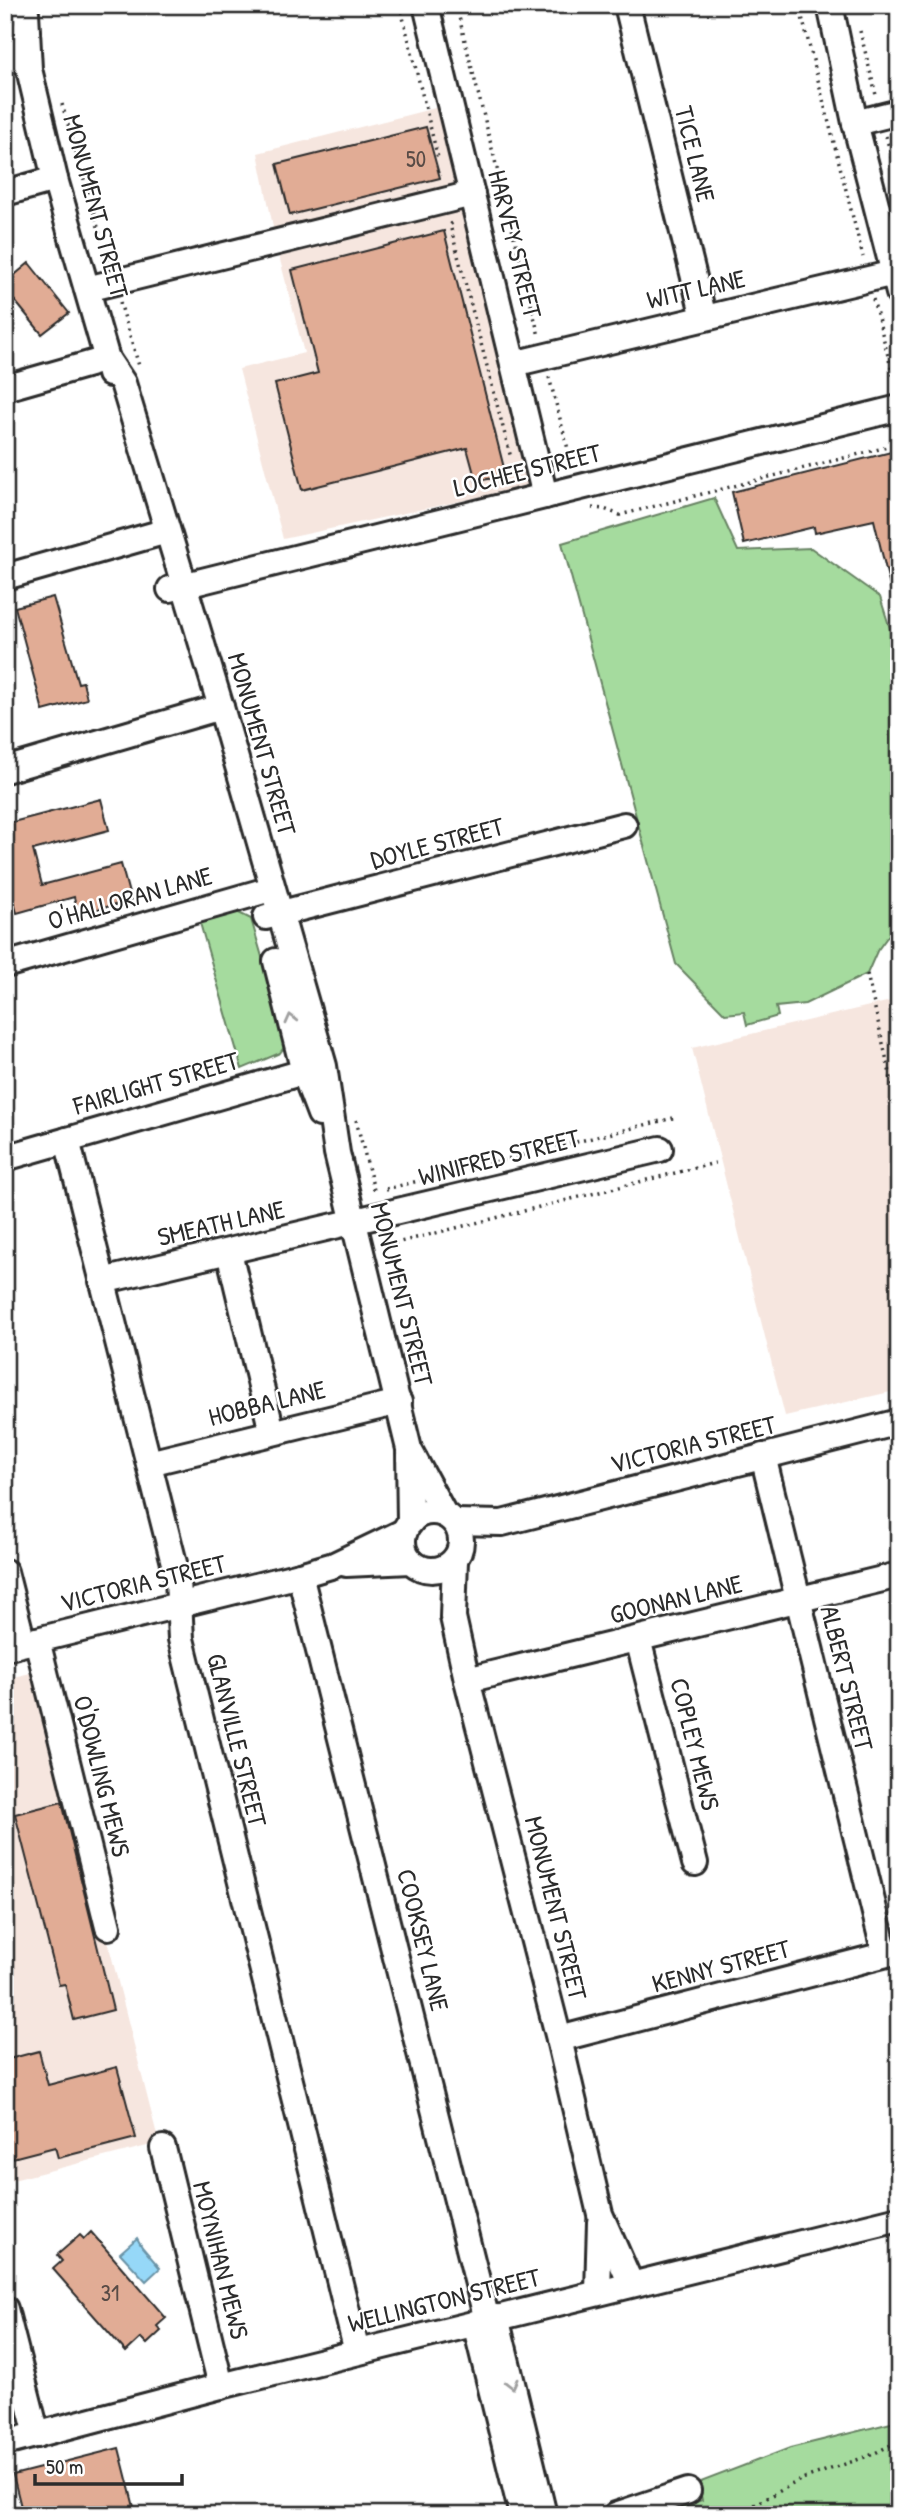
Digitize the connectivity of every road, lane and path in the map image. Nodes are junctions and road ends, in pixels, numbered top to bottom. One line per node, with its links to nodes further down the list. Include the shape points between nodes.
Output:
1 (400, 5): 11 (path)
2 (426, 5): 14 (street, HARVEY STREET)
3 (627, 5): 18 (street, TICE LANE)
4 (830, 5): 10 (street)
5 (27, 8): 6 (street); 7 (street, MONUMENT STREET)
6 (5, 28): 7 (street, MONUMENT STREET)
7 (29, 69): 12 (street, MONUMENT STREET)
8 (61, 101): 15 (path)
9 (899, 112): 10 (street)
10 (855, 123): 16 (street)
11 (439, 159)
12 (55, 178): 13 (street); 17 (street, MONUMENT STREET)
13 (5, 193)
14 (461, 197): 15 (street); 20 (street, HARVEY STREET); 25 (path, via 450,225)
15 (114, 282): 17 (street); 21 (path)
16 (896, 283): 18 (street, WITT LANE)
17 (87, 289): 19 (street, MONUMENT STREET)
18 (704, 318): 20 (street, WITT LANE)
19 (107, 359): 22 (street); 28 (street, MONUMENT STREET, via 123,383)
20 (513, 364): 26 (street, HARVEY STREET)
21 (142, 377)
22 (5, 387)
23 (899, 408): 26 (street, LOCHEE STREET)
24 (899, 444): 27 (path, via 620,515)
25 (512, 460)
26 (545, 496): 30 (street, LOCHEE STREET)
27 (581, 508)
28 (160, 533): 29 (street); 30 (street, MONUMENT STREET)
29 (5, 577)
30 (177, 588): 31 (street, MONUMENT STREET)
31 (214, 709): 32 (street); 34 (street, MONUMENT STREET)
32 (5, 770)
33 (624, 825): 35 (street, DOYLE STREET)
34 (263, 891): 35 (street, MONUMENT STREET); 36 (street, O'HALLORAN LANE)
35 (272, 916): 38 (street, MONUMENT STREET)
36 (5, 965)
37 (867, 974): 40 (path)
38 (314, 1069): 42 (street, FAIRLIGHT STREET); 48 (street, MONUMENT STREET)
39 (354, 1111): 46 (path)
40 (899, 1114)
41 (673, 1118): 46 (path)
42 (67, 1140): 44 (street, FAIRLIGHT STREET); 50 (street, GLANVILLE STREET)
43 (660, 1149): 47 (street, WINIFRED STREET)
44 (5, 1158)
45 (715, 1163): 47 (path, via 388,1247)
46 (374, 1192): 47 (path)
47 (380, 1216): 48 (street, WINIFRED STREET)
48 (353, 1223): 49 (street, SMEATH LANE); 51 (street, MONUMENT STREET)
49 (229, 1252): 50 (street, SMEATH LANE); 53 (street)
50 (102, 1281): 56 (street, GLANVILLE STREET)
51 (399, 1402): 53 (street, HOBBA LANE); 54 (street, MONUMENT STREET)
52 (899, 1422): 55 (street, VICTORIA STREET)
53 (272, 1432): 56 (street, HOBBA LANE)
54 (409, 1449): 57 (street, MONUMENT STREET); 59 (street, MONUMENT STREET)
55 (763, 1456): 58 (street, VICTORIA STREET); 66 (street, ALBERT STREET)
56 (149, 1463): 67 (street, GLANVILLE STREET, via 178,1579)
57 (449, 1518): 58 (street, VICTORIA STREET); 59 (street, via 425,1513); 60 (street, via 460,1530)
58 (502, 1523): 60 (street, VICTORIA STREET)
59 (407, 1527): 61 (street, VICTORIA STREET); 62 (street, via 404,1547)
60 (458, 1553): 62 (street, via 440,1569); 68 (street, MONUMENT STREET)
61 (334, 1565): 62 (street, VICTORIA STREET); 64 (street, VICTORIA STREET)
62 (417, 1565): 68 (street, MONUMENT STREET)
63 (5, 1572): 70 (street, O'DOWLING MEWS)
64 (300, 1575): 67 (street, VICTORIA STREET); 82 (street, COOKSEY LANE)
65 (899, 1575): 66 (street, GOONAN LANE)
66 (798, 1600): 69 (street, GOONAN LANE); 74 (street, ALBERT STREET)
67 (180, 1605): 70 (street, VICTORIA STREET); 83 (street, GLANVILLE STREET, via 184,1652)
68 (453, 1617): 71 (street, MONUMENT STREET)
69 (638, 1639): 71 (street, GOONAN LANE); 72 (street, COPLEY MEWS)
70 (22, 1644): 73 (street, O'DOWLING MEWS)
71 (467, 1680): 75 (street, MONUMENT STREET)
72 (695, 1863)
73 (108, 1927)
74 (892, 1952): 75 (street, KENNY STREET)
75 (559, 2039): 77 (street, MONUMENT STREET)
76 (163, 2148): 84 (street, MOYNIHAN MEWS)
77 (600, 2214): 79 (street, MONUMENT STREET); 80 (street, MONUMENT STREET)
78 (899, 2219): 79 (street, WELLINGTON STREET)
79 (631, 2284): 80 (street, WELLINGTON STREET)
80 (598, 2292): 82 (street, WELLINGTON STREET)
81 (5, 2309): 85 (street)
82 (486, 2320): 83 (street, WELLINGTON STREET); 89 (street); 90 (street, one-way to 90)
83 (357, 2353): 84 (street, WELLINGTON STREET)
84 (221, 2386): 85 (street, WELLINGTON STREET)
85 (37, 2435): 87 (street, WELLINGTON STREET)
86 (899, 2441): 92 (path, via 802,2479)
87 (5, 2443)
88 (688, 2491): 91 (street)
89 (522, 2515)
90 (544, 2515)
91 (616, 2515)
92 (736, 2515)

